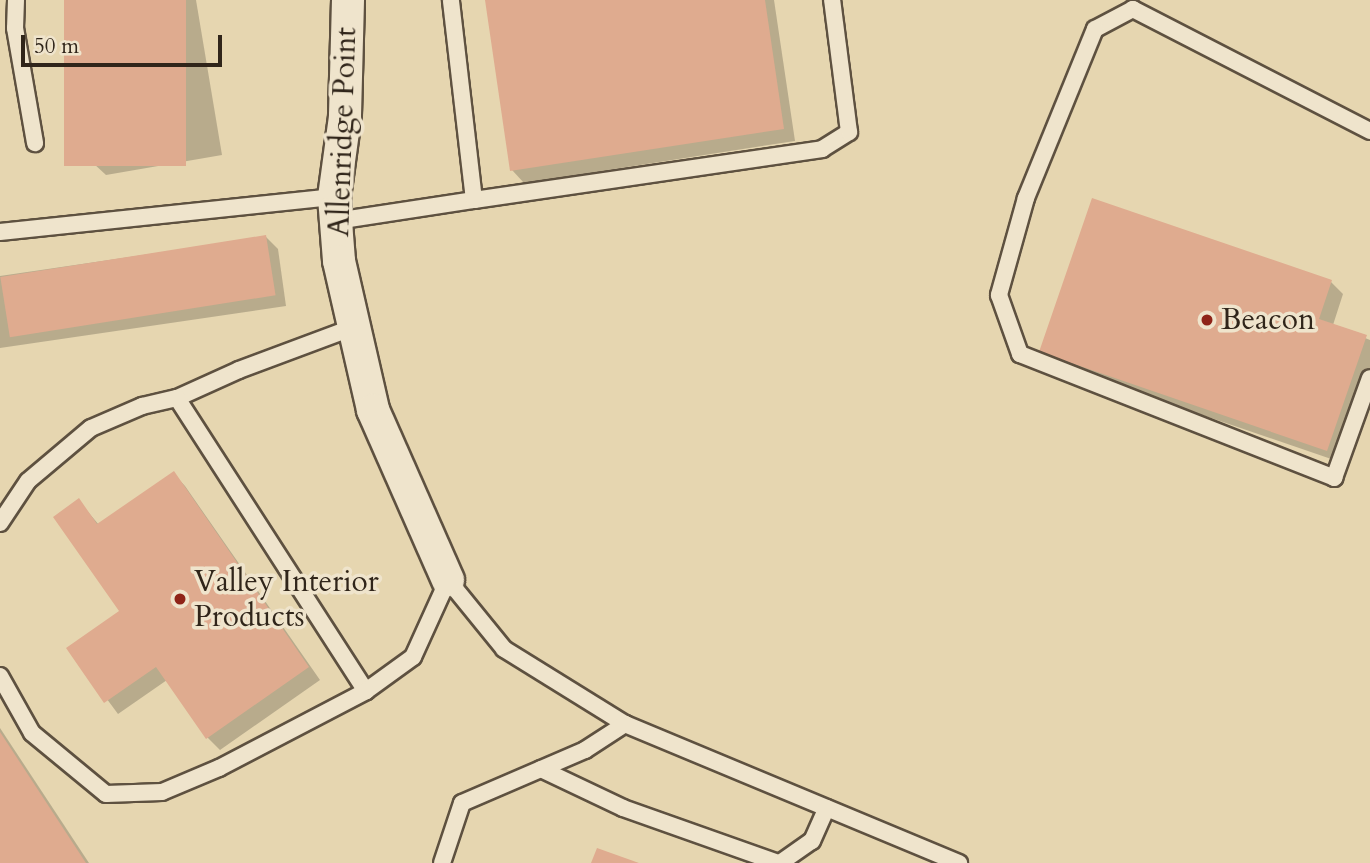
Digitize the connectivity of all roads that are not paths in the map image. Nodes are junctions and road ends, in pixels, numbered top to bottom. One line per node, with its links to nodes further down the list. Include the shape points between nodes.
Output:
1 (16, 0): 6 (lane, via 15,28)
2 (348, 0): 8 (street, Allenridge Point, via 345,117)
3 (451, 0): 7 (lane)
4 (832, 0): 7 (lane, via 849,132 822,149)
5 (1370, 131): 11 (lane, via 1133,9 1095,29 1026,198 999,295 1020,354 1334,478)
6 (35, 143)
7 (474, 200): 8 (lane)
8 (335, 209): 9 (lane); 10 (street, Allenridge Point, via 339,261)
9 (0, 232)
10 (354, 327): 12 (lane); 14 (street, Allenridge Point, via 373,410)
11 (1370, 378)
12 (177, 398): 13 (lane, via 142,406 91,428 28,481); 16 (lane)
13 (0, 523)
14 (448, 580): 16 (lane, via 413,657); 17 (lane, via 504,649)
15 (0, 676): 16 (lane, via 32,733 106,794 162,792 219,768)
16 (366, 691)
17 (625, 724): 18 (lane, via 585,750); 19 (lane)
18 (541, 769): 20 (lane, via 462,803); 21 (lane, via 623,808)
19 (827, 808): 21 (lane, via 812,841); 22 (lane)
20 (442, 863)
21 (779, 863)
22 (959, 863)

